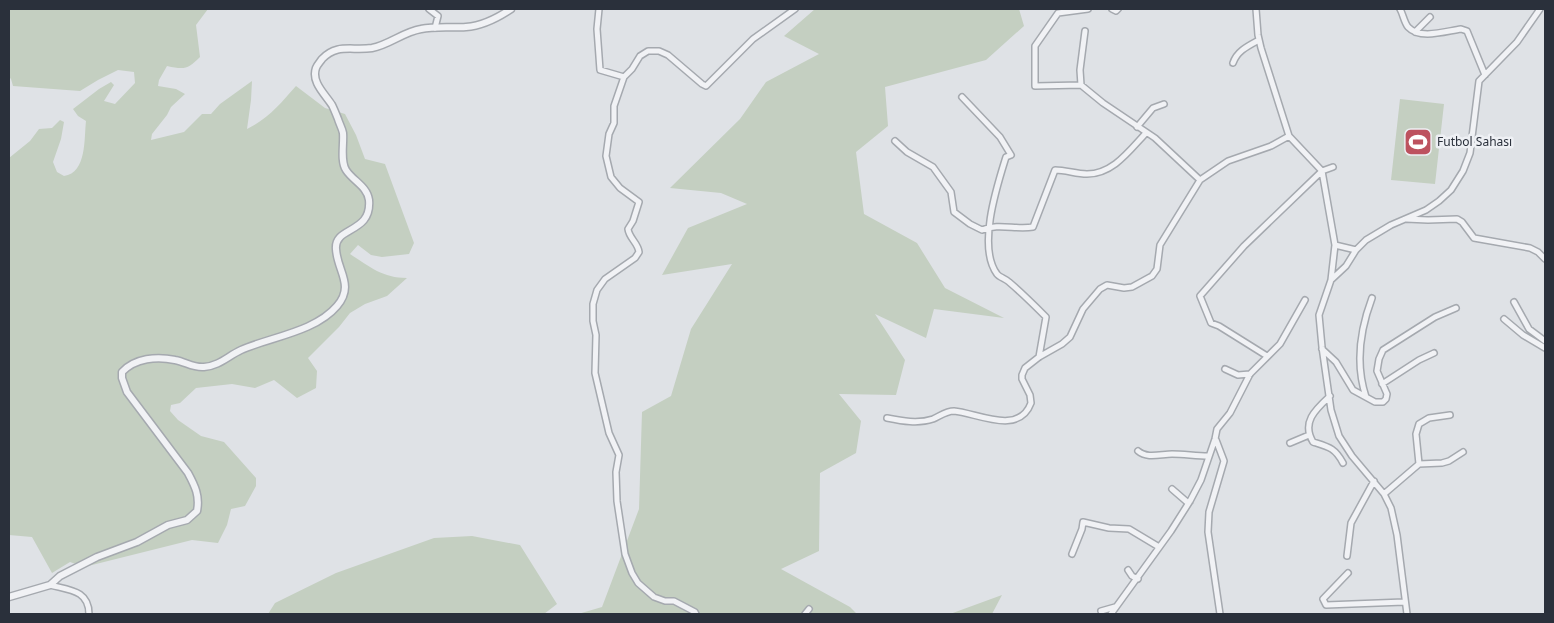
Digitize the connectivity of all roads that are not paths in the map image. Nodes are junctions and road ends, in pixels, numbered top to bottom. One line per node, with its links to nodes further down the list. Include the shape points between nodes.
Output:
1 (429, 9): 12 (street, via 438,16)
2 (511, 9): 12 (street, via 468,27)
3 (599, 9): 18 (street, via 600,70)
4 (795, 9): 18 (street, via 753,39 706,86 659,51 648,51 640,56)
5 (1088, 9): 19 (street, via 1058,13 1035,46 1035,86)
6 (1112, 9): 7 (street)
7 (1118, 9)
8 (1256, 9): 15 (street)
9 (1400, 9): 14 (street)
10 (1540, 9): 17 (street, via 1516,42)
11 (1430, 17): 14 (street)
12 (435, 28): 71 (street, via 404,34 372,48 329,51 316,66 318,85 332,105 343,133 346,170 367,193 369,200 366,218 337,242 345,288 336,307 311,324 242,350 217,365 195,367 176,360 154,358 133,363 122,372 131,400 196,487 197,511 187,520 168,525 137,542 97,557 60,576)
13 (1086, 31): 19 (street)
14 (1414, 32): 17 (street, via 1466,31)
15 (1259, 40): 16 (street, via 1235,56); 24 (street)
16 (1233, 63)
17 (1485, 75): 29 (street, via 1479,81 1470,153 1464,171 1440,201)
18 (624, 76): 78 (street, via 614,106 614,123 606,156 611,176 620,188 639,202 628,228 639,252 605,279 597,290 593,304 595,373 609,432 619,455 616,472 618,501 625,554 632,572 638,583 654,597 674,601)
19 (1081, 85): 22 (street)
20 (962, 97): 30 (street, via 1000,137 1011,156 1006,157 994,194)
21 (1164, 104): 22 (street, via 1152,108)
22 (1137, 126): 23 (street)
23 (1146, 133): 28 (street); 30 (street, via 1112,168 1101,173 1055,170 1033,227)
24 (1289, 136): 27 (street); 28 (street, via 1228,161)
25 (895, 141): 30 (street, via 933,167 951,192 954,212 982,230)
26 (1333, 167): 27 (street)
27 (1322, 171): 31 (street); 44 (street, via 1244,246 1200,296 1211,323)
28 (1200, 180): 45 (street, via 1160,245 1157,269 1152,276 1132,287 1107,285 1100,289 1082,309 1070,338)
29 (1406, 218): 32 (street, via 1378,232); 33 (street, via 1458,218 1474,238 1530,248)
30 (990, 226): 45 (street, via 989,253 997,274 1046,317)
31 (1335, 245): 32 (street); 34 (street)
32 (1356, 250): 34 (street, via 1346,266)
33 (1545, 259)
34 (1331, 280): 42 (street, via 1319,315)
35 (1372, 298): 50 (street, via 1365,321 1360,362)
36 (1306, 300): 44 (street, via 1280,344)
37 (1514, 302): 40 (street, via 1529,329)
38 (1456, 308): 48 (street, via 1435,317 1383,350 1377,368)
39 (1504, 320): 41 (street)
40 (1545, 341)
41 (1545, 348)
42 (1322, 349): 49 (street); 50 (street, via 1336,362 1353,390)
43 (1434, 353): 48 (street)
44 (1267, 356): 47 (street)
45 (1038, 358): 52 (street, via 1025,368 1022,375 1031,403 1017,418 994,421 955,411 931,420 907,422)
46 (1225, 369): 47 (street)
47 (1250, 374): 54 (street, via 1230,413 1217,429)
48 (1382, 384): 50 (street, via 1387,394 1384,401 1378,403)
49 (1330, 396): 53 (street, via 1309,420); 61 (street, via 1339,436)
50 (1366, 397)
51 (1450, 415): 60 (street, via 1429,418 1419,424 1416,434)
52 (887, 418)
53 (1309, 435): 55 (street); 59 (street, via 1313,442 1338,452)
54 (1216, 439): 58 (street); 81 (street, via 1224,460 1209,512 1208,532)
55 (1290, 443)
56 (1138, 451): 58 (street, via 1150,455)
57 (1463, 452): 60 (street, via 1442,463)
58 (1208, 456): 64 (street)
59 (1344, 463)
60 (1419, 464): 63 (street)
61 (1374, 482): 63 (street); 67 (street, via 1350,523)
62 (1172, 490): 64 (street)
63 (1384, 494): 73 (street, via 1394,518)
64 (1190, 501): 65 (street)
65 (1160, 547): 66 (street, via 1129,529 1083,522); 70 (street)
66 (1072, 554)
67 (1347, 556)
68 (1128, 570): 70 (street)
69 (1348, 573): 73 (street, via 1323,600 1326,605)
70 (1138, 579): 74 (street)
71 (50, 585): 72 (street); 77 (street, via 78,592 85,598)
72 (9, 597)
73 (1404, 602): 82 (street)
74 (1118, 606): 76 (street); 80 (street)
75 (809, 608): 79 (street)
76 (1101, 611)
77 (88, 614)
78 (696, 614)
79 (805, 614)
80 (1111, 614)
81 (1220, 614)
82 (1407, 614)

